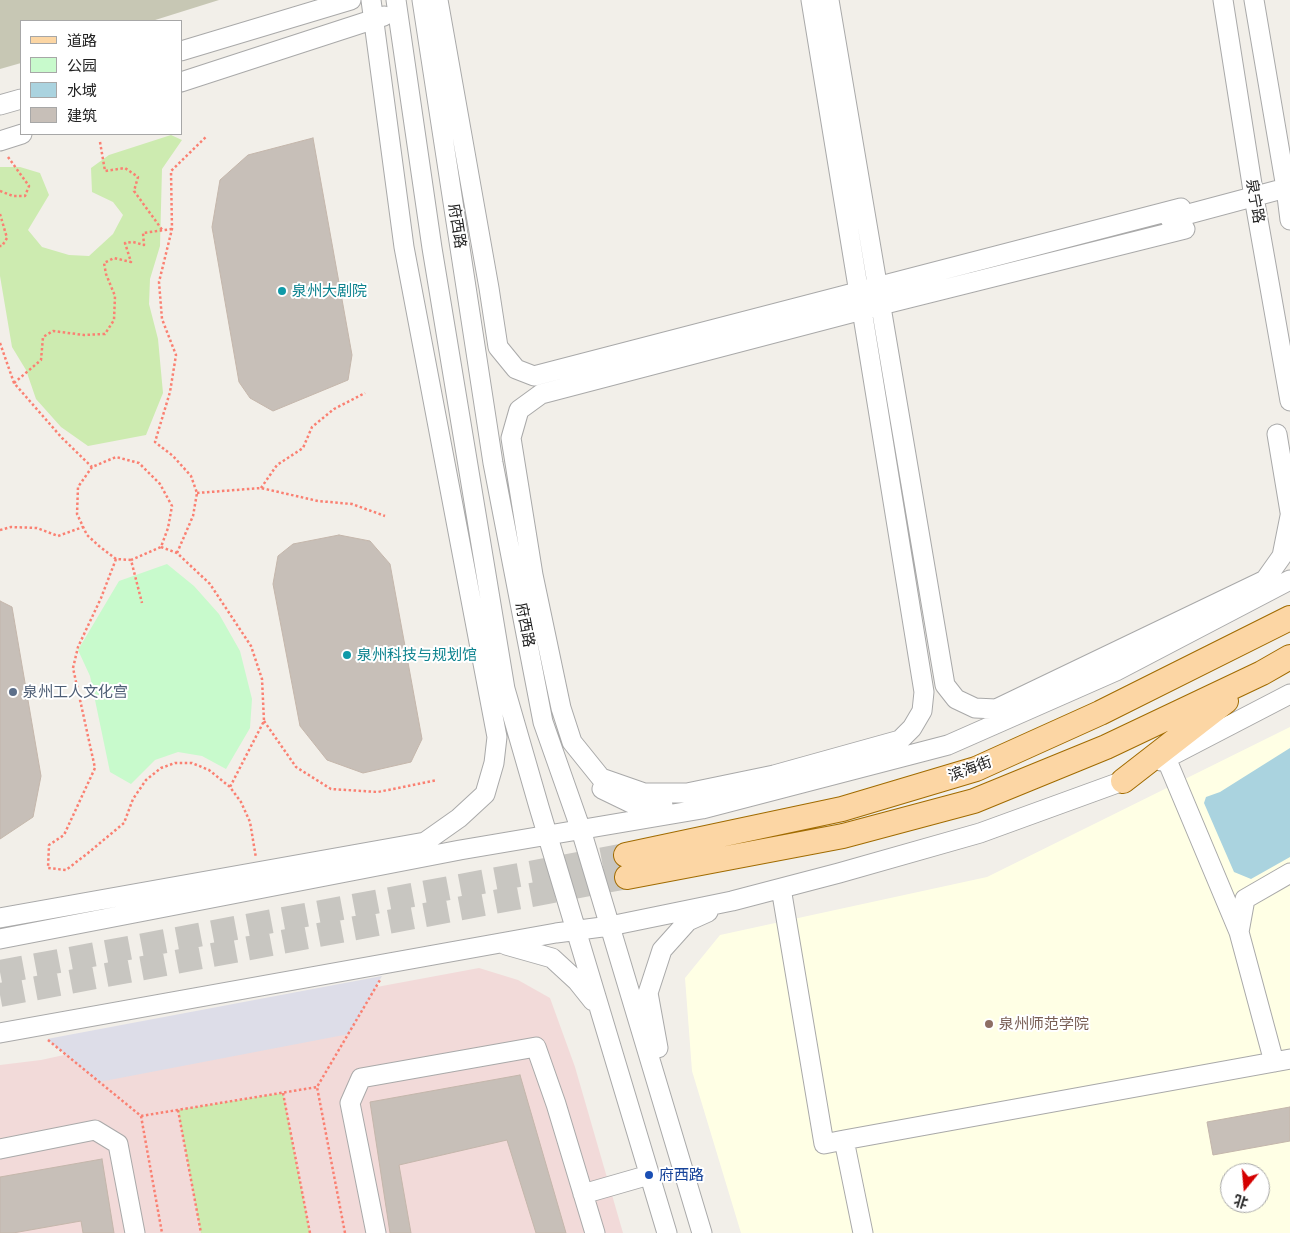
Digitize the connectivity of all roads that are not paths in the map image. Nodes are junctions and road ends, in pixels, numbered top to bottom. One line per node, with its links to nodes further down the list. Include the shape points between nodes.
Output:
1 (351, 0): 11 (street)
2 (372, 0): 10 (street)
3 (811, 0): 22 (street)
4 (820, 0): 22 (street)
5 (830, 0): 22 (street)
6 (1223, 0): 18 (street, 泉宁路)
7 (1254, 0): 17 (street, 泉宁路)
8 (432, 1): 9 (street); 22 (street, via 498,347 516,369 534,376); 23 (street, 府西路)
9 (397, 6): 10 (street); 34 (street, 府西路, via 432,248)
10 (374, 19): 12 (street); 48 (street, via 404,247 497,737 485,794 425,842)
11 (182, 51)
12 (182, 82)
13 (20, 99): 14 (street)
14 (0, 105)
15 (21, 135): 16 (street)
16 (4, 149)
17 (1288, 187): 18 (street); 20 (street, 泉宁路)
18 (1254, 197): 22 (street); 25 (street, 泉宁路)
19 (1181, 208): 22 (street)
20 (1290, 220)
21 (1185, 228): 22 (street)
22 (870, 299): 22 (street, via 924,692 922,711 900,740 774,774 687,793 644,793 602,778 572,742 561,708 533,575 511,438 519,410 541,394); 24 (street); 28 (street, via 945,685 956,699 975,708 996,709 1265,580 1282,556); 33 (street)
23 (472, 326): 24 (street, via 493,358 511,375); 27 (street, 府西路)
24 (533, 386): 27 (street, via 514,407)
25 (1290, 401)
26 (1277, 434): 28 (street)
27 (494, 463): 37 (street, 府西路)
28 (1290, 514)
29 (1290, 580): 36 (street, via 1116,671)
30 (1290, 618): 32 (main road, 滨海街, via 1100,713 976,769 842,809 626,866 843,836 974,801 1106,747)
31 (1290, 657): 32 (main road, 滨海街)
32 (1262, 673): 40 (main road)
33 (934, 687): 36 (street, via 950,707 971,717); 38 (street, via 920,736)
34 (505, 689): 43 (street, 府西路); 44 (street, via 508,740 493,798)
35 (1290, 694): 39 (street)
36 (1001, 721): 38 (street, via 948,744)
37 (544, 722): 41 (street, via 574,763 597,786 633,804); 42 (street, 府西路)
38 (905, 756): 41 (street)
39 (1166, 758): 40 (street); 51 (street)
40 (1122, 781): 46 (street, via 980,833)
41 (702, 809): 42 (street)
42 (581, 830): 43 (street); 49 (street, 府西路)
43 (547, 835): 44 (street); 50 (street, 府西路)
44 (425, 857): 52 (street)
45 (1290, 873): 51 (street, via 1245,899)
46 (781, 888): 47 (street); 58 (street, via 824,1144)
47 (732, 901): 49 (street); 57 (street, via 688,921 662,950 648,993)
48 (0, 918)
49 (610, 926): 50 (street); 57 (street, 府西路)
50 (576, 930): 53 (street); 54 (street, 府西路)
51 (1239, 932): 56 (street)
52 (0, 939)
53 (502, 944): 54 (street, via 552,958); 55 (street)
54 (600, 1009): 60 (street, 府西路)
55 (0, 1033)
56 (1282, 1060): 58 (street)
57 (673, 1136): 66 (street, 府西路)
58 (844, 1140): 67 (street)
59 (0, 1149): 62 (street, via 95,1130 118,1144)
60 (649, 1175): 61 (street); 65 (street, 府西路)
61 (583, 1194): 63 (street, via 536,1047 361,1078 350,1103); 64 (street)
62 (135, 1233)
63 (376, 1233)
64 (595, 1233)
65 (667, 1233)
66 (702, 1233)
67 (862, 1233)

